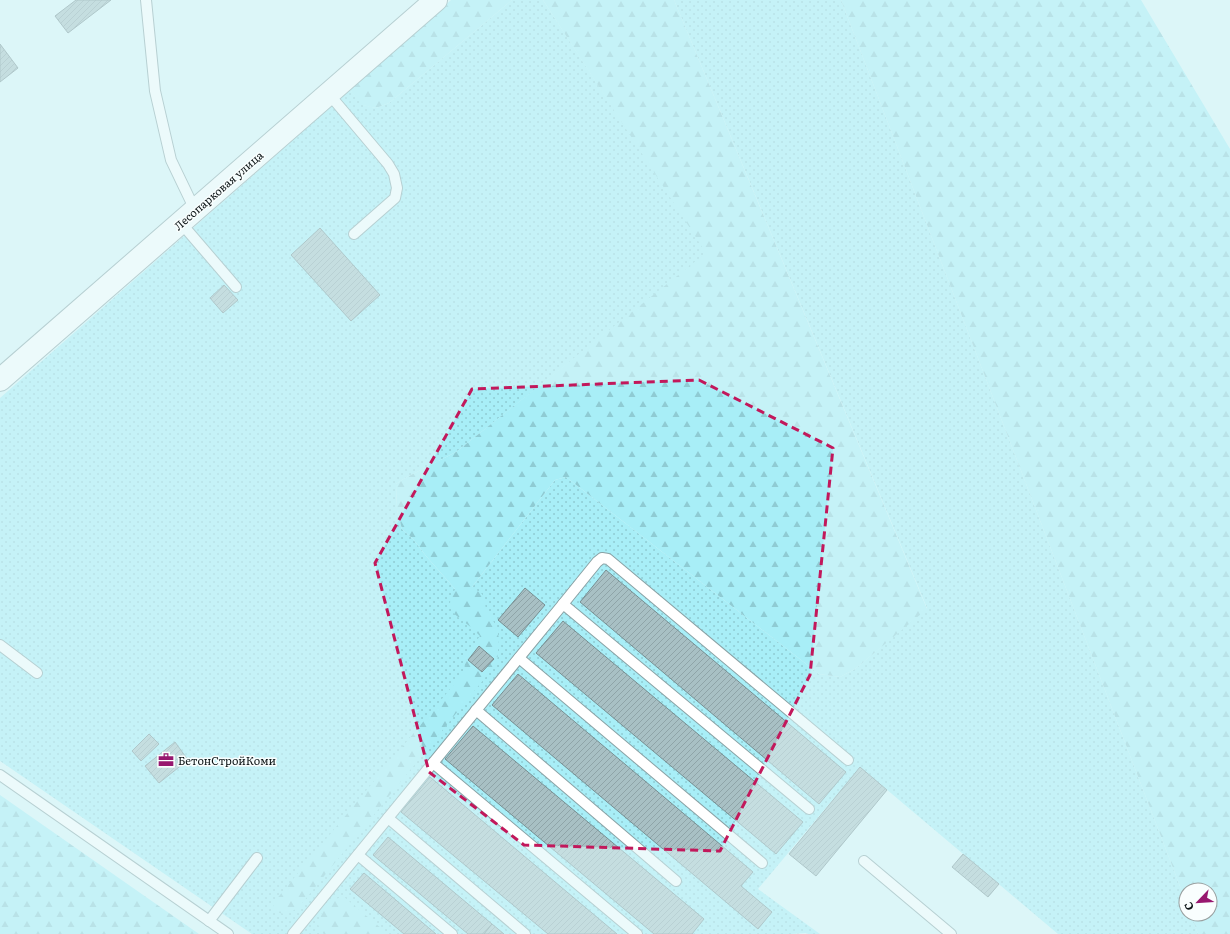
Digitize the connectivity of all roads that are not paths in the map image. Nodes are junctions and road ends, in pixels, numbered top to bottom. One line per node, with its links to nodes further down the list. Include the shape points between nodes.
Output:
1 (146, 0): 4 (lane, via 155,91 171,160)
2 (436, 0): 3 (street, Лесопарковая улица)
3 (329, 94): 4 (street, Лесопарковая улица); 5 (lane, via 388,164 394,174 397,188 395,198)
4 (188, 217): 6 (lane); 7 (street, Лесопарковая улица)
5 (354, 234)
6 (236, 287)
7 (0, 380)
8 (563, 604): 10 (lane); 13 (lane, via 597,562 602,558 608,560); 16 (lane)
9 (0, 645): 11 (lane)
10 (519, 658): 12 (lane); 21 (lane)
11 (37, 673)
12 (476, 710): 14 (lane); 22 (lane)
13 (848, 760)
14 (433, 763): 17 (lane); 28 (lane)
15 (0, 775): 23 (lane)
16 (809, 809)
17 (388, 818): 18 (lane); 27 (lane)
18 (358, 855): 25 (lane); 26 (lane)
19 (257, 858): 23 (lane)
20 (864, 861): 29 (lane)
21 (762, 863)
22 (676, 881)
23 (209, 921): 24 (lane)
24 (228, 934)
25 (293, 934)
26 (452, 934)
27 (525, 934)
28 (636, 934)
29 (951, 934)

